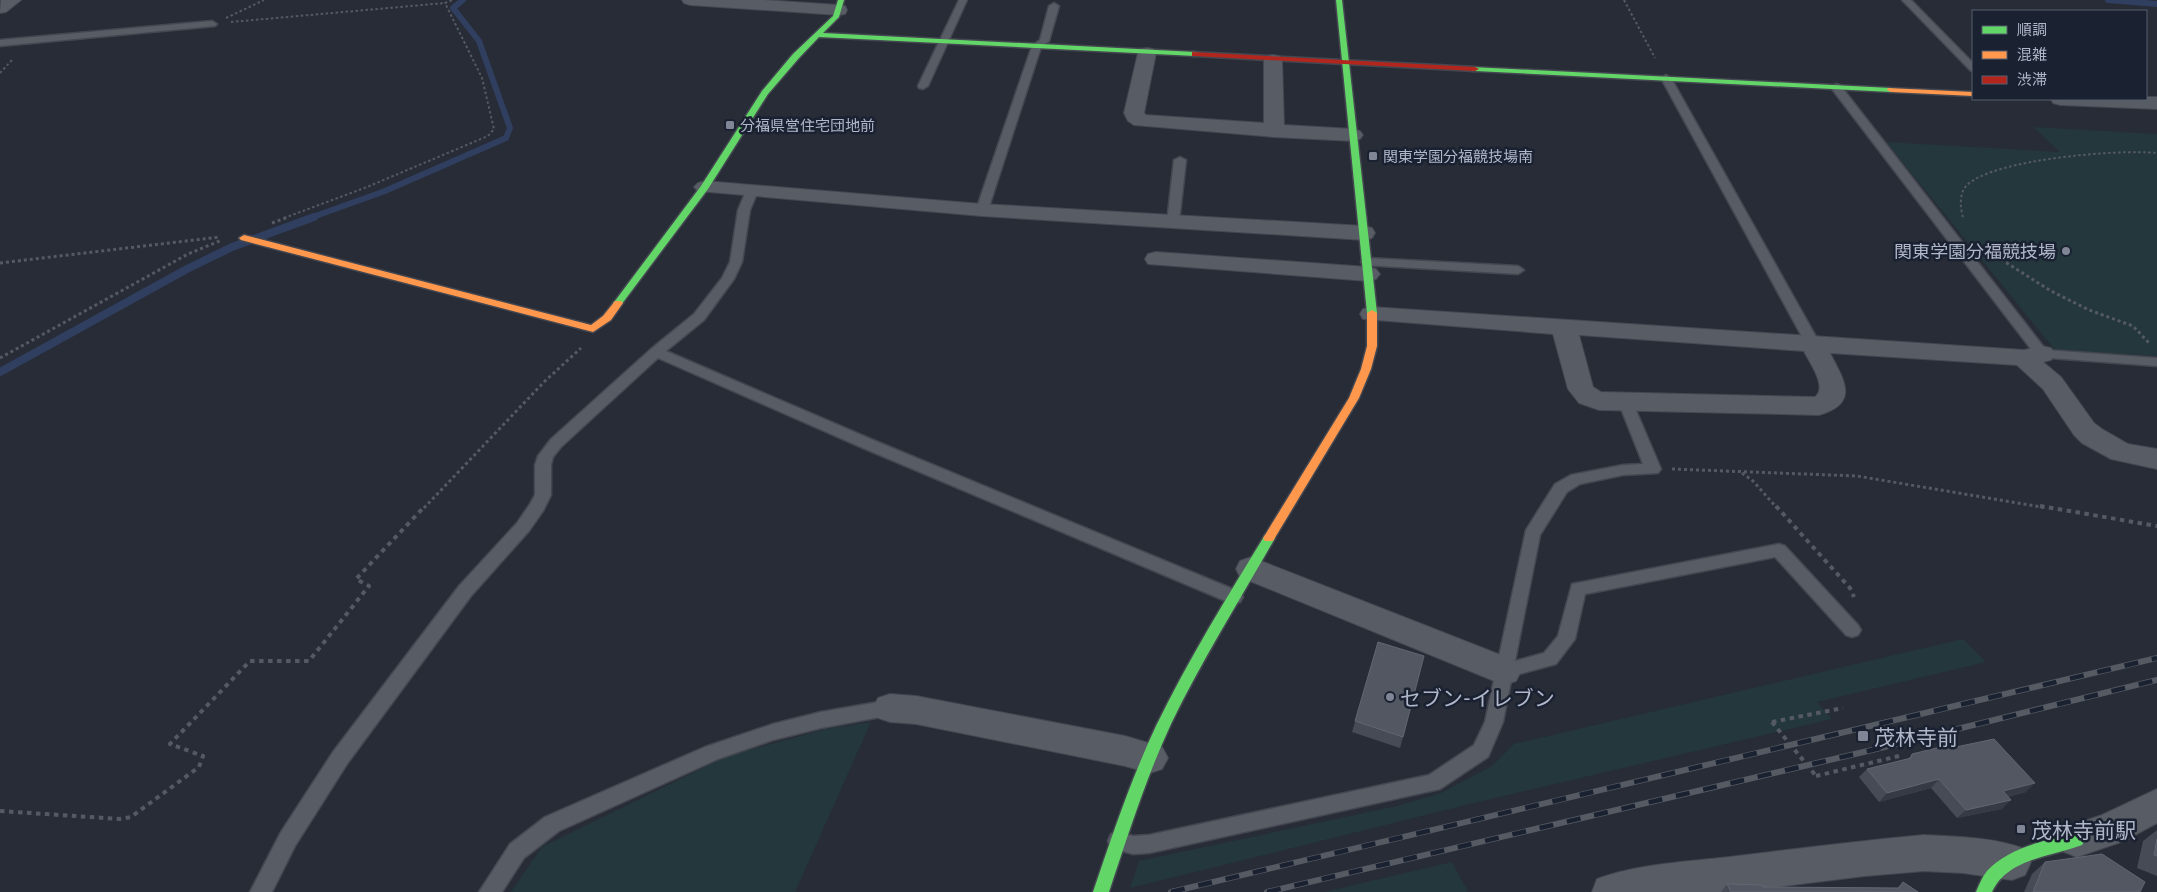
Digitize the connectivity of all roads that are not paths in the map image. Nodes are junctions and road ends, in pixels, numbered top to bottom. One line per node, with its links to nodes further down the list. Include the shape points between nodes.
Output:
1 (13, 0): 8 (street)
2 (690, 0): 6 (street)
3 (963, 0): 11 (lane)
4 (1339, 0): 16 (street)
5 (1906, 0): 17 (lane)
6 (840, 5): 10 (street)
7 (1054, 6): 13 (lane, via 1044,41)
8 (0, 8)
9 (212, 24): 12 (lane)
10 (818, 35): 11 (street); 27 (street, via 765,93)
11 (944, 42): 13 (street); 19 (lane)
12 (0, 43)
13 (1037, 46): 14 (street); 29 (lane)
14 (1147, 54): 15 (street); 24 (street, via 1134,113 1141,121)
15 (1273, 60): 16 (street); 24 (street)
16 (1346, 64): 18 (street); 25 (street)
17 (1972, 67)
18 (1666, 78): 20 (street); 38 (lane)
19 (923, 86)
20 (1836, 87): 21 (street); 40 (lane)
21 (1972, 94)
22 (2079, 100): 23 (street)
23 (2157, 104)
24 (1274, 130): 25 (street)
25 (1353, 135): 31 (street)
26 (1180, 160): 30 (lane)
27 (705, 187): 28 (street); 32 (street, via 607,318 593,329)
28 (752, 192): 29 (street); 39 (lane, via 744,210 736,262 728,279 699,317)
29 (982, 210): 30 (street)
30 (1173, 222): 31 (street)
31 (1364, 233): 34 (street)
32 (239, 236)
33 (1156, 259): 34 (street)
34 (1367, 268): 35 (lane); 36 (street)
35 (1518, 270)
36 (1372, 314): 37 (street); 44 (street, via 1372,346 1354,398)
37 (1564, 328): 38 (street); 42 (street, via 1581,389 1588,397 1599,401)
38 (1813, 344): 40 (street); 42 (street, via 1834,392 1825,404 1819,406)
39 (656, 352): 45 (lane); 54 (lane, via 556,443 546,456 542,495 537,507 465,591 340,758 288,839)
40 (2033, 356): 41 (lane); 43 (street, via 2092,436 2121,452)
41 (2157, 362)
42 (1625, 402): 47 (lane, via 1653,469 1596,475 1561,488 1532,534)
43 (2157, 459)
44 (1251, 569): 45 (street); 47 (street)
45 (1234, 597): 49 (street, via 1179,695)
46 (1852, 630): 47 (lane, via 1780,550 1578,589 1566,639 1550,658)
47 (1504, 671): 52 (lane, via 1494,722 1481,751 1433,783 1149,844)
48 (890, 708): 49 (street, via 926,712); 55 (lane, via 773,732 730,747 552,824 517,851)
49 (1150, 758): 52 (street)
50 (2157, 805): 51 (street, via 2111,829)
51 (2078, 840): 53 (street, via 2039,850)
52 (1118, 841): 56 (street)
53 (2012, 862): 57 (street, via 1924,853 1778,867); 58 (street, via 1993,876)
54 (261, 892)
55 (490, 892)
56 (1101, 892)
57 (1611, 892)
58 (1984, 892)

